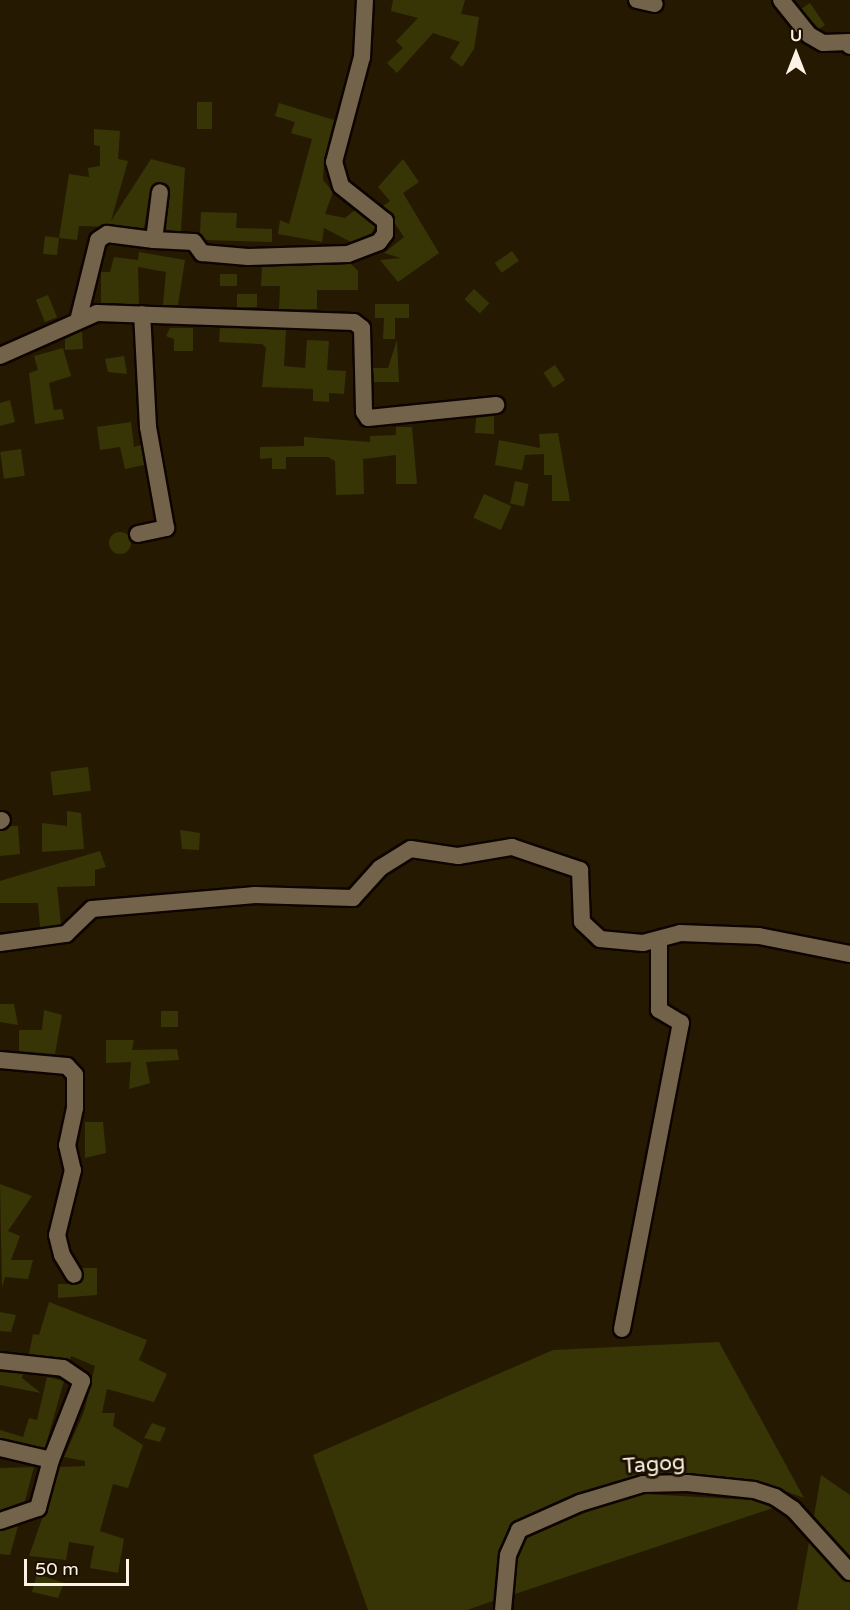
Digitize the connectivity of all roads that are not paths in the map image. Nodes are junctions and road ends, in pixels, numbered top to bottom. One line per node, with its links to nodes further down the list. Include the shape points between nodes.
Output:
1 (365, 0): 7 (street, via 362,57 334,162 340,186 385,221 385,234 379,242 348,254 248,257 202,253 194,242)
2 (638, 0): 4 (street)
3 (781, 0): 5 (street, via 809,35 823,43 849,42)
4 (655, 4)
5 (850, 46)
6 (160, 192): 7 (street)
7 (154, 240): 9 (street, via 107,234 98,240)
8 (142, 314): 9 (street); 11 (street, via 360,323 364,412 368,418); 12 (street, via 148,427 166,528)
9 (80, 317): 10 (street, via 43,340)
10 (0, 356)
11 (496, 405)
12 (138, 534)
13 (659, 940): 14 (street, via 613,941 593,935 582,922 580,870 512,847 458,856 411,849 380,868 353,898 255,895 92,909 66,934); 15 (street, via 680,933 759,936); 18 (street, via 658,1010 681,1023)
14 (0, 943)
15 (850, 954)
16 (0, 1060): 17 (street, via 67,1066 75,1075 75,1108 67,1145 73,1170 57,1235 62,1255)
17 (74, 1275)
18 (622, 1329)
19 (0, 1361): 21 (street, via 50,1365 75,1374 81,1381)
20 (0, 1448): 21 (street)
21 (51, 1460): 22 (street, via 36,1511)
22 (0, 1521)
23 (850, 1572): 24 (street, Tagog, via 793,1509 775,1497 754,1490 687,1483 643,1484 580,1503 519,1530 508,1555)
24 (503, 1610)

